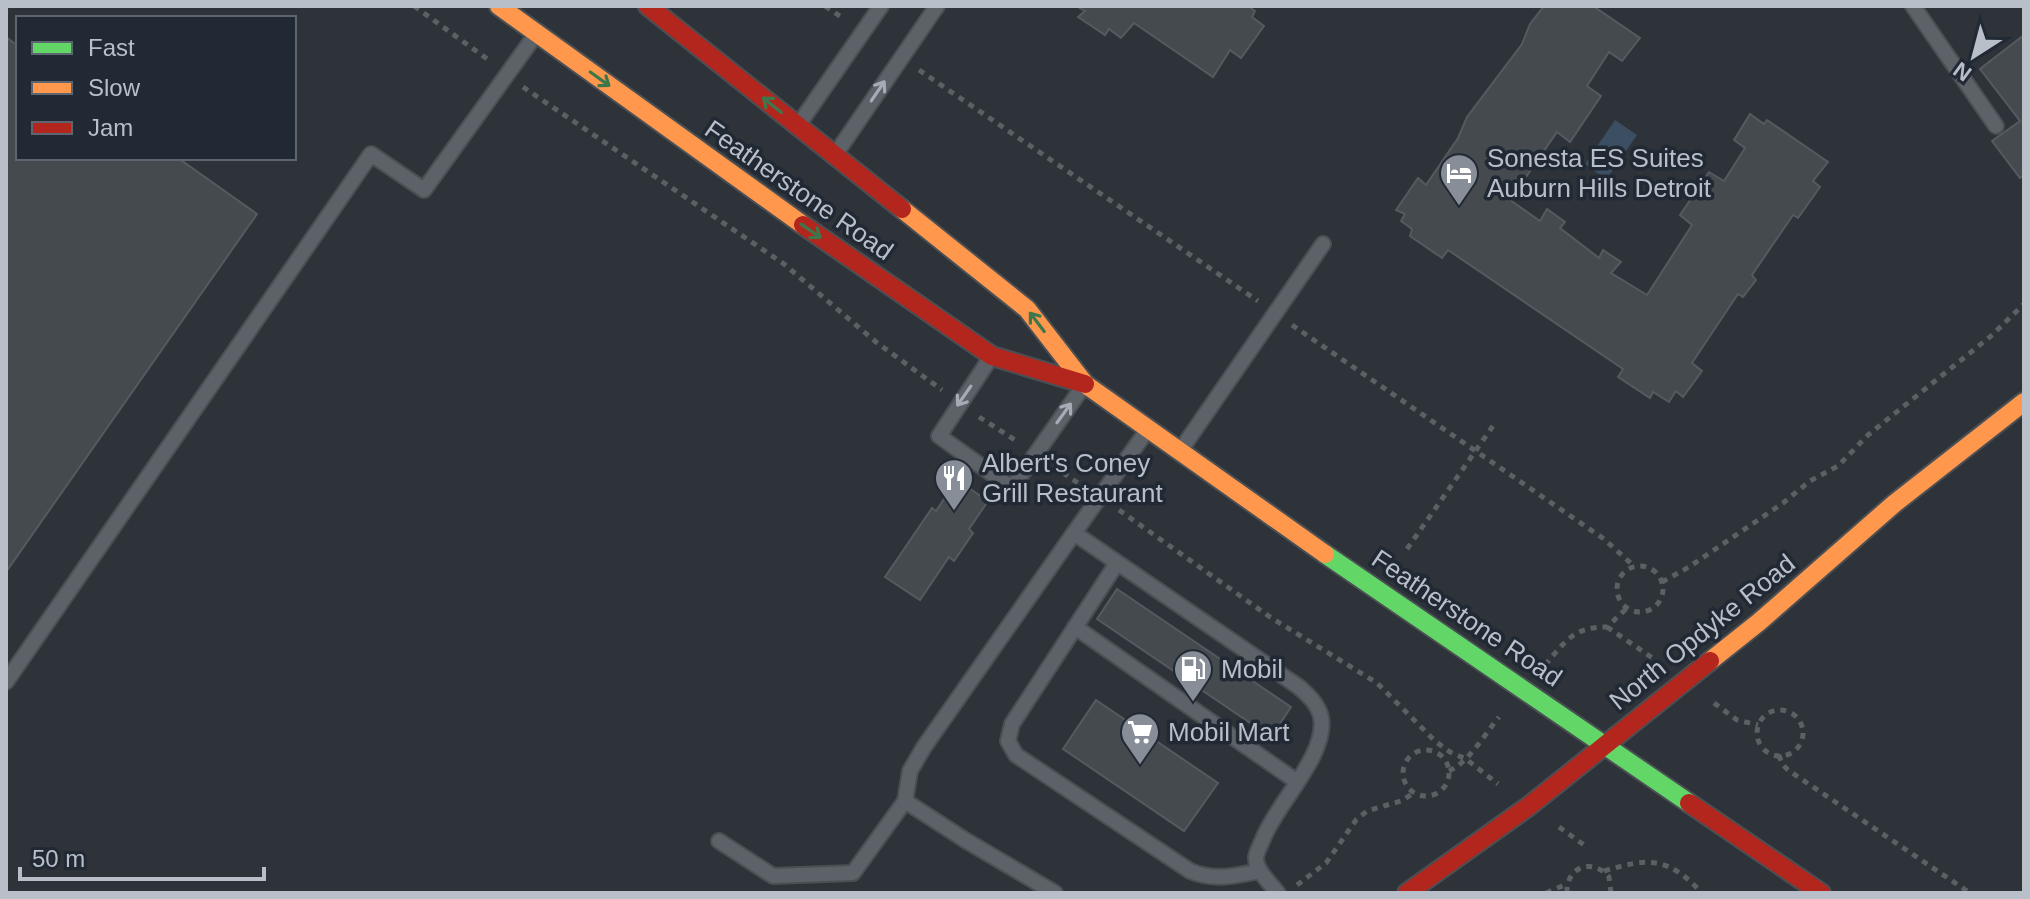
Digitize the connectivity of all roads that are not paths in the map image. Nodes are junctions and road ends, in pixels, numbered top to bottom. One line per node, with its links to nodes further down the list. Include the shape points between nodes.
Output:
1 (499, 6): 6 (main road, Featherstone Road)
2 (648, 6): 7 (main road, Featherstone Road, one-way to 2)
3 (881, 6): 7 (lane)
4 (937, 6): 9 (lane, one-way to 4)
5 (1913, 6): 8 (lane)
6 (537, 33): 11 (main road, Featherstone Road, one-way to 11); 19 (lane, via 424,190 371,154)
7 (798, 126): 9 (main road, Featherstone Road)
8 (1996, 126)
9 (834, 155): 12 (main road, Featherstone Road, one-way to 9, via 1027,309)
10 (1323, 244): 15 (lane)
11 (992, 356): 12 (main road, Featherstone Road); 12 (lane, one-way to 12, via 939,436 1012,488)
12 (1085, 384): 14 (main road, Featherstone Road)
13 (2024, 402): 20 (main road, North Opdyke Road)
14 (1148, 430): 15 (main road, Featherstone Road); 16 (lane)
15 (1179, 452): 20 (main road, Featherstone Road)
16 (1074, 533): 17 (lane); 22 (lane, via 924,747 910,771)
17 (1117, 563): 18 (lane); 21 (lane, via 1313,700 1321,715 1321,735)
18 (1075, 627): 21 (lane); 24 (lane, via 1012,724 1008,741 1016,755 1190,871 1206,878)
19 (6, 682)
20 (1605, 745): 27 (main road, North Opdyke Road); 28 (main road, Featherstone Road)
21 (1296, 781): 24 (lane, via 1267,828 1256,858)
22 (905, 801): 23 (lane, via 853,873 773,876); 25 (lane)
23 (719, 841)
24 (1260, 871): 26 (lane)
25 (1055, 893)
26 (1278, 893)
27 (1407, 893)
28 (1821, 893)

